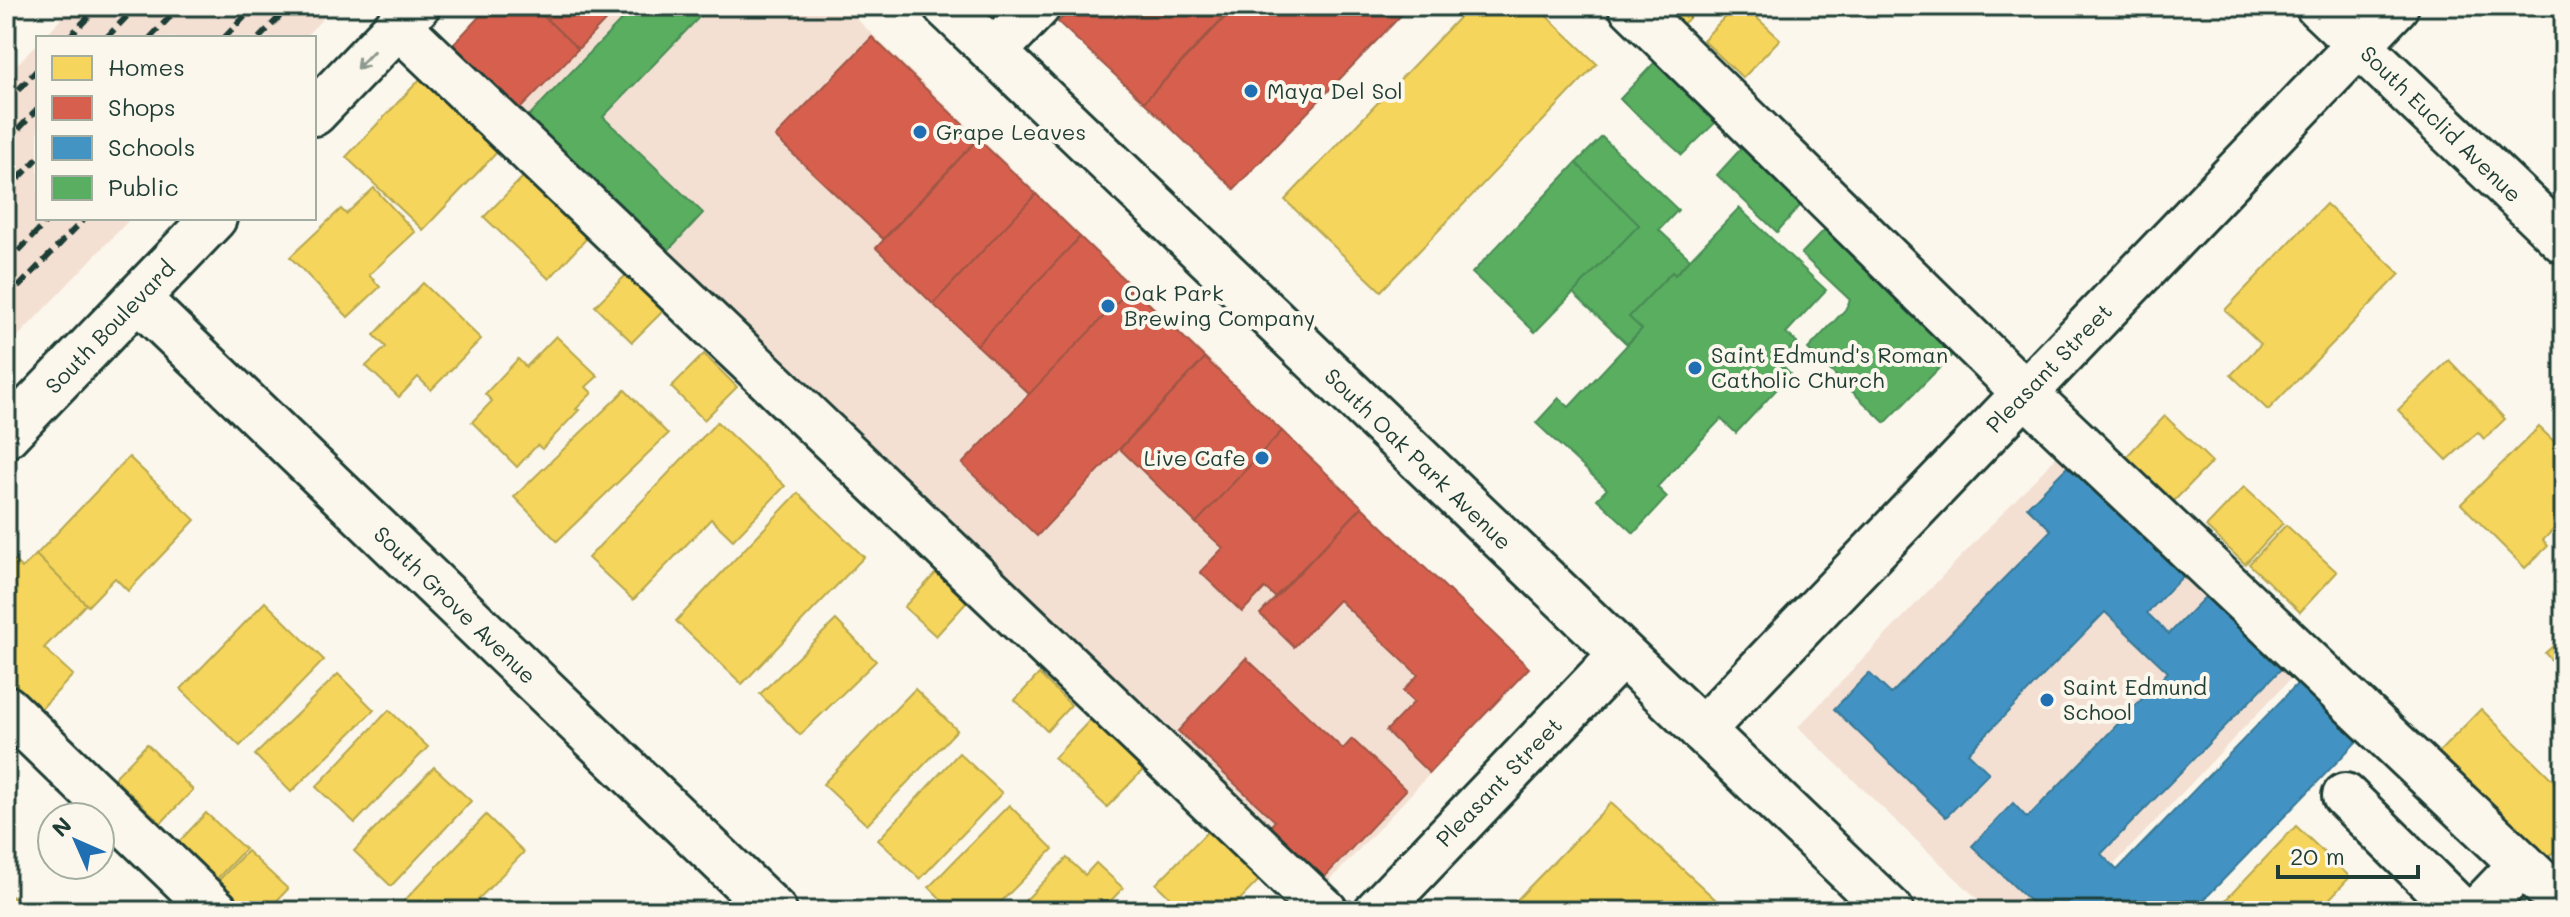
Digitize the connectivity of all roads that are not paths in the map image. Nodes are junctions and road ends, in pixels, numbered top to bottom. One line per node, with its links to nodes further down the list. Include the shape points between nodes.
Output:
1 (946, 6): 8 (street, South Oak Park Avenue)
2 (1038, 6): 8 (street)
3 (1631, 6): 13 (street)
4 (2318, 6): 7 (street, South Euclid Avenue)
5 (2396, 6): 7 (street, Pleasant Street)
6 (407, 16): 9 (street, one-way to 9); 23 (street)
7 (2359, 45): 11 (street, South Euclid Avenue); 13 (street, Pleasant Street)
8 (994, 52): 15 (street, South Oak Park Avenue)
9 (316, 111)
10 (212, 220): 12 (street, South Boulevard)
11 (2564, 241)
12 (137, 298): 14 (street, South Boulevard); 22 (street, South Grove Avenue)
13 (2025, 393): 17 (street, Pleasant Street); 19 (street)
14 (6, 435)
15 (1622, 654): 17 (street, South Oak Park Avenue); 24 (street, Pleasant Street)
16 (6, 708): 21 (street)
17 (1702, 730): 25 (street, South Oak Park Avenue)
18 (2345, 796): 26 (street)
19 (2522, 864): 20 (street); 27 (street)
20 (2564, 904)
21 (216, 911)
22 (774, 911)
23 (1325, 911)
24 (1377, 911)
25 (1891, 911)
26 (2461, 911)
27 (2477, 911)

